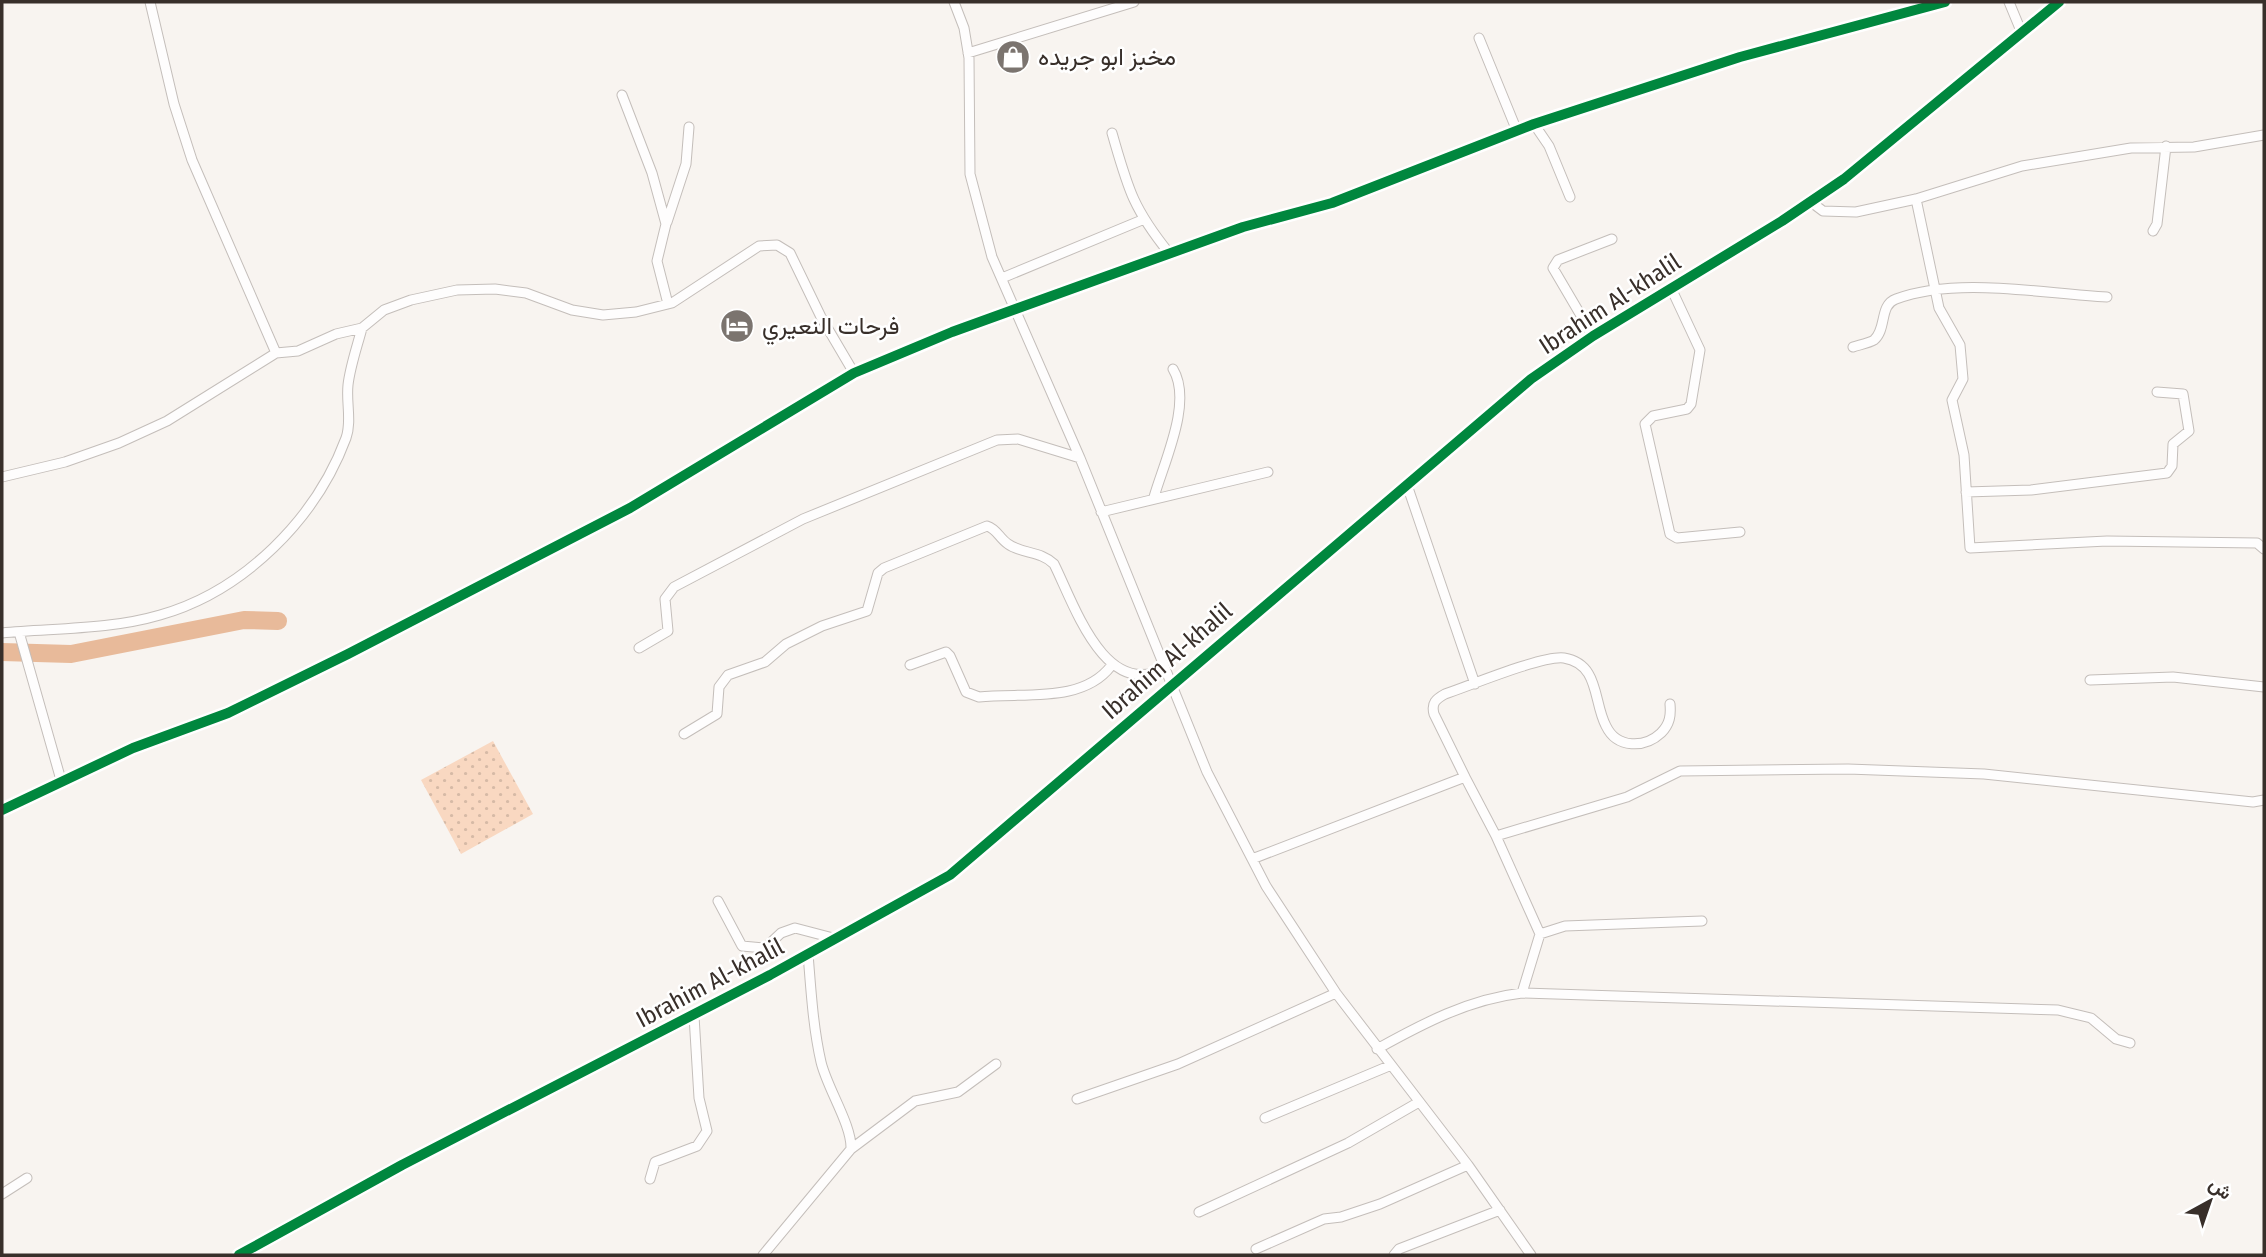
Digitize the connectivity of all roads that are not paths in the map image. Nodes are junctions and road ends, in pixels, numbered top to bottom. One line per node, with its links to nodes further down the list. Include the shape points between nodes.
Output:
1 (150, 2): 34 (street, via 192,160)
2 (954, 2): 9 (street)
3 (1134, 2): 9 (street)
4 (1945, 2): 11 (street, via 1763,50)
5 (2009, 2): 7 (street)
6 (2059, 2): 7 (street, Ibrahim Al-khalil)
7 (2021, 31): 19 (street, Ibrahim Al-khalil)
8 (1479, 38): 13 (street)
9 (968, 53): 25 (street, via 970,174)
10 (622, 95): 21 (street)
11 (1534, 124): 13 (street); 17 (street, via 1549,146)
12 (689, 127): 21 (street, via 686,164)
13 (1517, 131): 24 (street, via 1332,203 1243,226)
14 (1112, 133): 20 (street, via 1130,197)
15 (2264, 135): 16 (street, via 2194,147)
16 (2166, 146): 18 (street, via 2022,166); 22 (street, via 2157,225)
17 (1570, 197)
18 (1916, 199): 19 (street, via 1856,212 1823,211); 27 (street)
19 (1811, 202): 26 (street, Ibrahim Al-khalil)
20 (1142, 220): 24 (street); 25 (street)
21 (666, 224): 29 (street, via 657,261)
22 (2152, 230)
23 (1612, 239): 32 (street, via 1558,260 1553,268)
24 (1169, 253): 30 (street)
25 (1002, 278): 30 (street)
26 (1671, 288): 32 (street, Ibrahim Al-khalil); 45 (street, via 1699,345 1700,357 1691,404 1680,412 1653,415 1646,424 1670,534 1677,538)
27 (1935, 289): 28 (street); 33 (street, via 1894,299 1873,340); 42 (street, via 1939,308 1960,345 1963,379 1952,400 1964,455)
28 (2107, 297)
29 (668, 304): 31 (street, via 603,315 572,310 526,293 457,290 384,310); 36 (street, via 759,246 777,245 790,253)
30 (1014, 307): 36 (street); 38 (street)
31 (362, 328): 34 (street, via 298,351); 47 (street, via 348,386 346,438 317,495 283,540 250,569 180,609 135,621)
32 (1593, 336): 41 (street, Ibrahim Al-khalil, via 1531,379)
33 (1853, 347)
34 (276, 353): 40 (street, via 167,421 65,462)
35 (1173, 369): 43 (street, via 1181,391 1179,412)
36 (853, 373): 60 (street, via 630,508 388,634 228,713)
37 (2157, 392): 42 (street, via 2183,394 2189,431 2173,444 2172,467 2166,473 2031,490)
38 (1080, 458): 44 (street); 49 (street, via 1007,438 861,493 674,587 664,599 667,631)
39 (1268, 472): 43 (street)
40 (2, 477)
41 (1407, 485): 54 (street); 56 (street, Ibrahim Al-khalil)
42 (1966, 492): 46 (street, via 1968,545 1975,550 2107,541 2257,543)
43 (1154, 497): 44 (street)
44 (1101, 512): 52 (street)
45 (1740, 532)
46 (2264, 550)
47 (19, 632): 48 (street); 60 (street)
48 (2, 633)
49 (639, 648)
50 (909, 665): 51 (street, via 946,652 966,692 979,697 1060,694 1102,678)
51 (1111, 666): 52 (street, via 1147,675); 58 (street, via 1054,564 1047,557 1007,543 987,526 884,568 878,573 867,611 822,626 786,644 765,662 728,675 719,687 717,714)
52 (1165, 668): 56 (street)
53 (2090, 680): 55 (street, via 2173,677)
54 (1475, 684): 57 (street, via 1555,658 1578,663 1588,671 1606,726 1615,737 1633,745 1646,743 1663,731 1671,717); 59 (street, via 1445,694 1432,706)
55 (2264, 687)
56 (1172, 688): 64 (street, via 1207,772); 68 (street, Ibrahim Al-khalil, via 968,861)
57 (1670, 704)
58 (684, 734)
59 (1465, 778): 63 (street); 64 (street)
60 (61, 780): 62 (street)
61 (2264, 800): 63 (street, via 1984,774 1848,769 1681,771 1627,797)
62 (2, 810)
63 (1496, 836): 67 (street)
64 (1252, 859): 70 (street)
65 (718, 901): 68 (street, via 742,946 765,948 780,933 795,928)
66 (1702, 920): 67 (street, via 1565,926)
67 (1539, 934): 71 (street)
68 (837, 939): 69 (street, Ibrahim Al-khalil)
69 (808, 954): 72 (street, Ibrahim Al-khalil); 80 (street, via 821,1064)
70 (1336, 993): 74 (street); 77 (street, via 1178,1064)
71 (1522, 993): 73 (street, via 2059,1010 2091,1018 2116,1039); 74 (street, via 1463,1006)
72 (694, 1016): 83 (street, via 699,1098 707,1131 697,1146 655,1162); 88 (street, Ibrahim Al-khalil)
73 (2130, 1043)
74 (1377, 1049): 76 (street)
75 (996, 1064): 80 (street, via 958,1092 915,1101)
76 (1389, 1066): 78 (street); 79 (street)
77 (1077, 1100)
78 (1419, 1102): 81 (street); 86 (street, via 1348,1143)
79 (1265, 1118)
80 (851, 1149): 89 (street)
81 (1468, 1165): 85 (street); 87 (street, via 1380,1204 1324,1219)
82 (27, 1178): 84 (street)
83 (650, 1180)
84 (2, 1194)
85 (1500, 1210): 90 (street, via 1399,1249); 91 (street)
86 (1199, 1212)
87 (1256, 1249)
88 (239, 1255)
89 (763, 1255)
90 (1394, 1255)
91 (1531, 1255)

